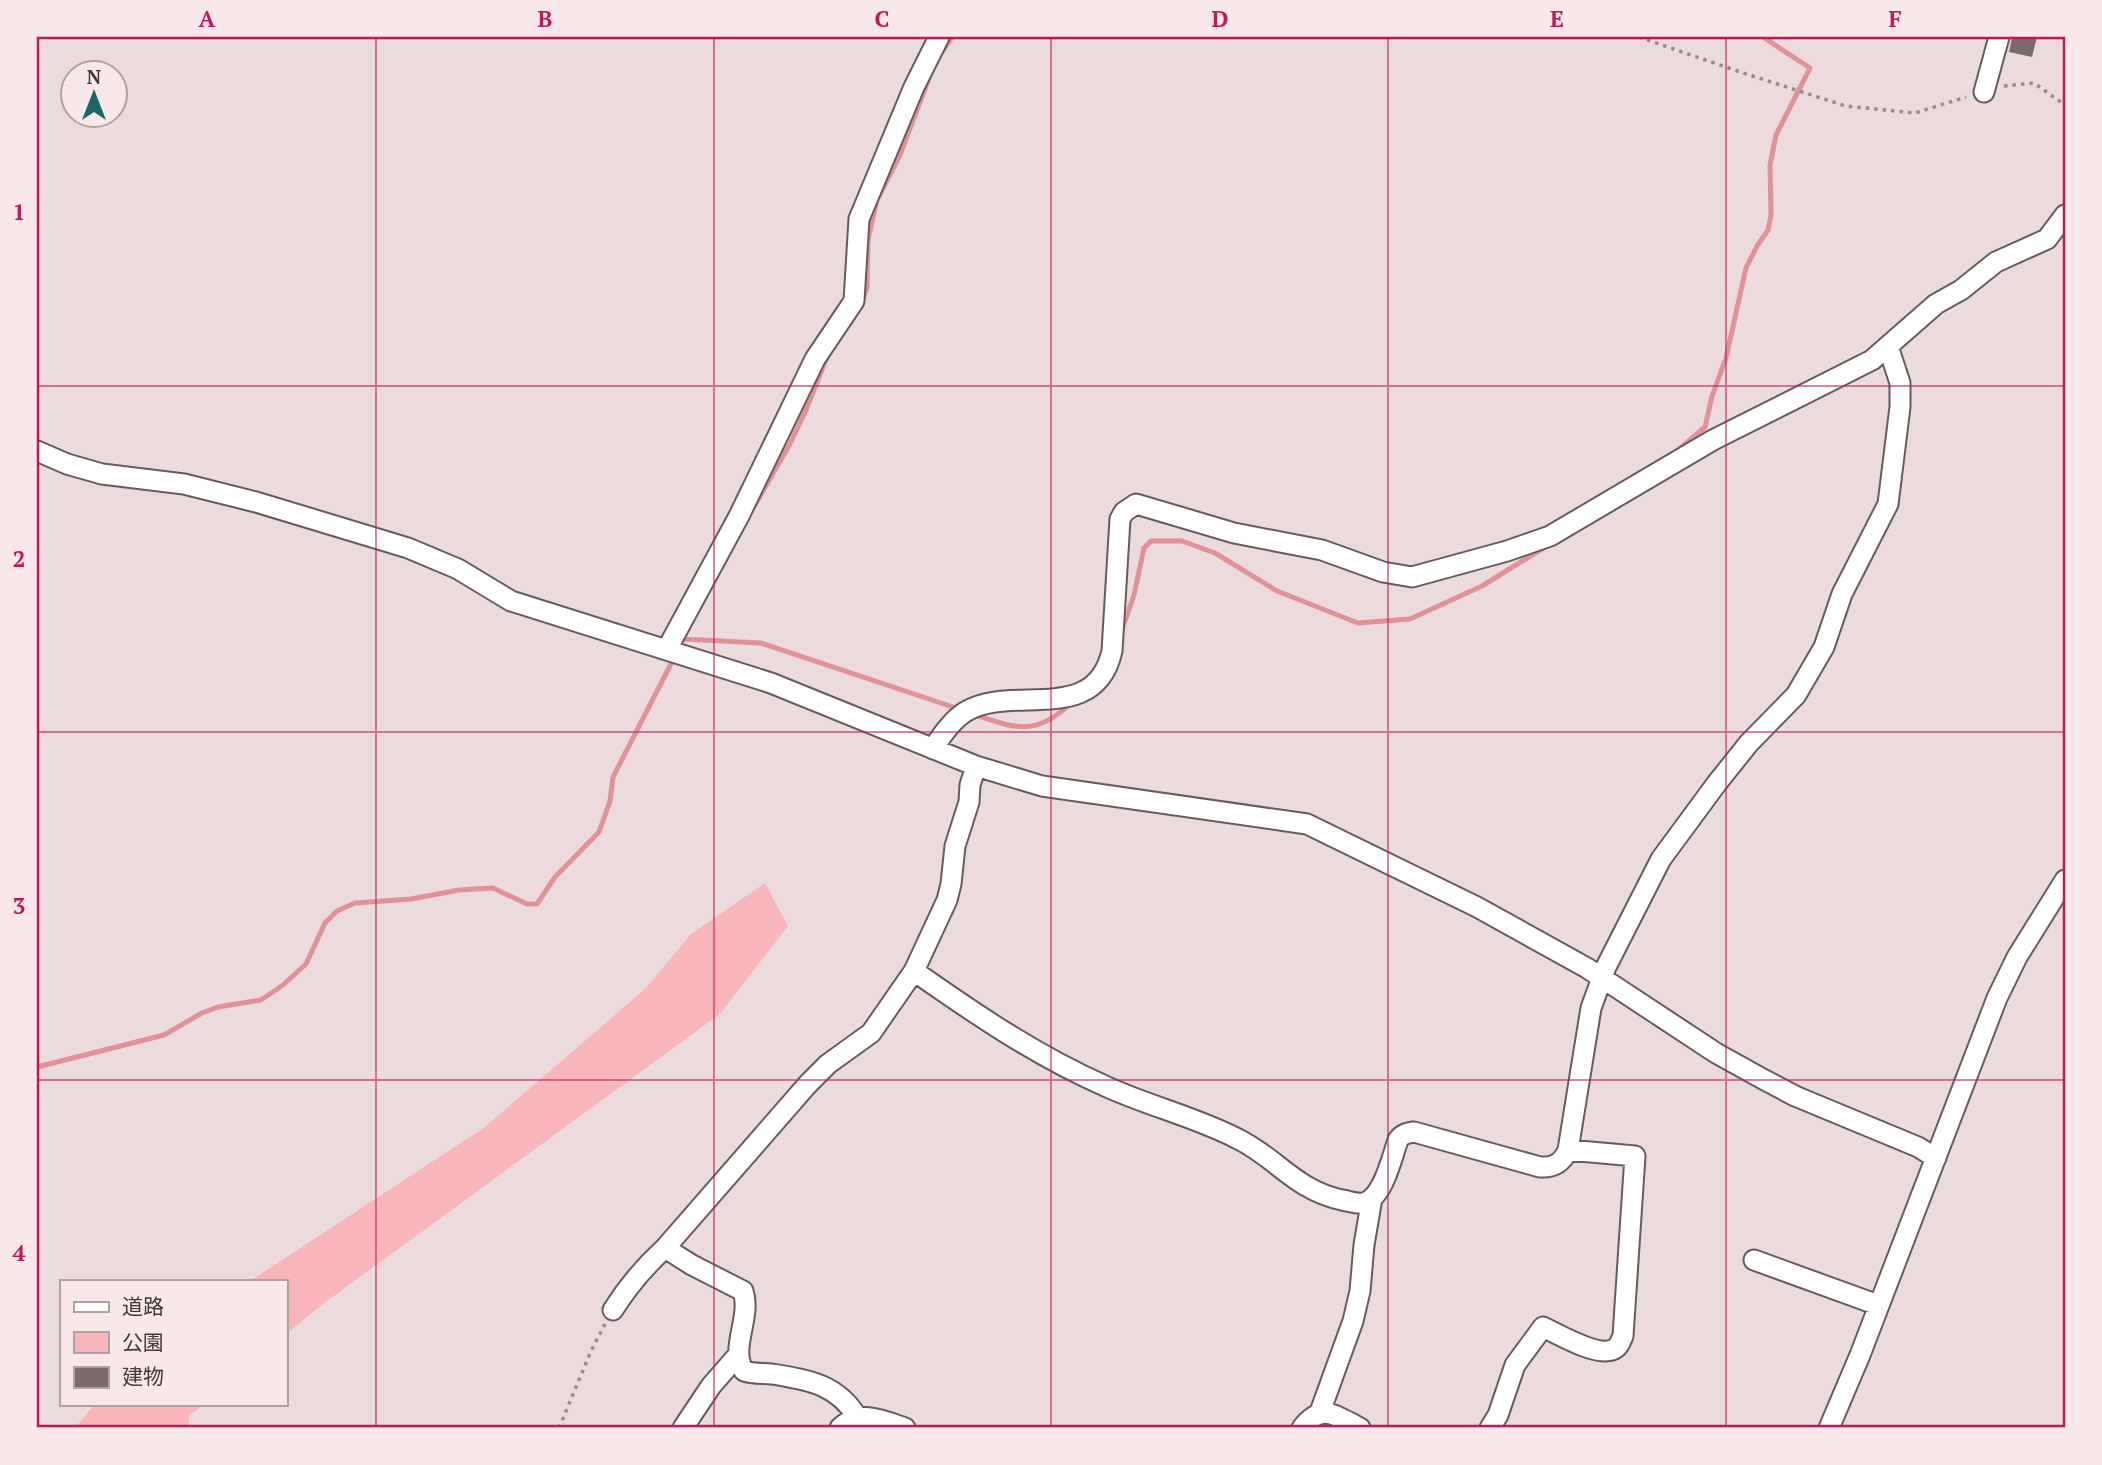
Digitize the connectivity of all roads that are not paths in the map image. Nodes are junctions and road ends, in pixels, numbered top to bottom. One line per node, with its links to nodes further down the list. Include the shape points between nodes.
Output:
1 (939, 37): 7 (street, via 859,219 854,301 815,359 739,516)
2 (2000, 37): 3 (street)
3 (1984, 92)
4 (2064, 219): 5 (street, via 2047,239 1996,262 1936,304)
5 (1888, 346): 8 (street, via 1872,360 1713,440 1550,536 1412,577 1136,504 1120,519 1109,667 1066,699 991,704 965,712); 12 (street, via 1900,383 1900,407 1888,504 1842,594 1824,647 1796,695 1749,743 1661,859)
6 (37, 451): 7 (street, via 102,474 184,484 234,496 408,548 458,569 512,601)
7 (667, 649): 8 (street, via 771,683)
8 (933, 749): 9 (street)
9 (976, 766): 11 (street, via 955,846 949,892); 12 (street, via 1042,786 1307,824 1477,907)
10 (2065, 880): 14 (street, via 1997,998)
11 (914, 971): 15 (street, via 982,1019 1066,1067 1241,1140 1305,1186 1356,1203); 16 (street, via 871,1032 808,1084)
12 (1601, 977): 13 (street, via 1591,1008); 14 (street, via 1761,1078)
13 (1567, 1150): 15 (street, via 1558,1164 1540,1167 1408,1133 1398,1140); 28 (street, via 1634,1156 1623,1336 1618,1347 1597,1351 1543,1327 1515,1365)
14 (1936, 1158): 18 (street)
15 (1373, 1198): 21 (street, via 1353,1321)
16 (665, 1248): 19 (street, via 630,1283); 20 (street, via 743,1291 746,1306)
17 (1754, 1260): 18 (street)
18 (1878, 1306): 29 (street)
19 (613, 1310)
20 (738, 1355): 22 (street, via 748,1372 793,1378 832,1390); 23 (street)
21 (1320, 1412): 26 (street); 27 (street)
22 (857, 1417): 24 (street); 25 (street)
23 (683, 1428)
24 (840, 1428)
25 (905, 1428)
26 (1302, 1428)
27 (1360, 1428)
28 (1490, 1428)
29 (1829, 1428)

